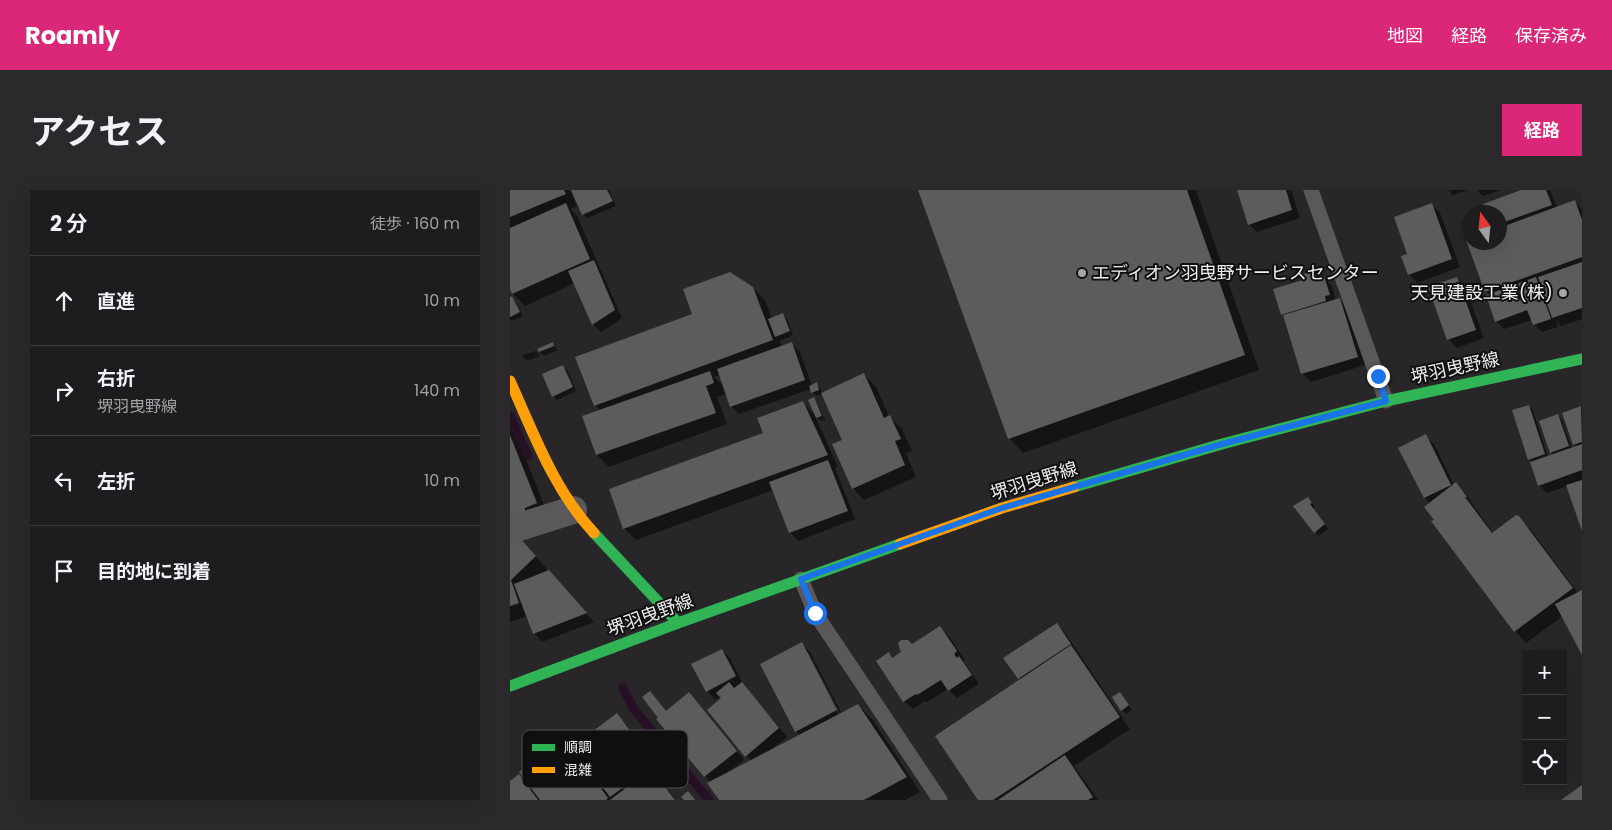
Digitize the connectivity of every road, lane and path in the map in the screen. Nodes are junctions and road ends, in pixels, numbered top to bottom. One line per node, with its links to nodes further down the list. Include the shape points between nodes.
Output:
1 (1311, 190): 4 (lane)
2 (1582, 359): 4 (main road, 堺羽曳野線)
3 (510, 380): 5 (main road, via 546,462)
4 (1386, 401): 7 (main road, 堺羽曳野線, via 1222,444 1002,508)
5 (573, 510): 6 (street); 8 (main road)
6 (510, 530)
7 (801, 579): 8 (main road, 堺羽曳野線); 10 (lane, via 815,613)
8 (678, 623): 9 (main road, 堺羽曳野線)
9 (510, 686)
10 (940, 800)

